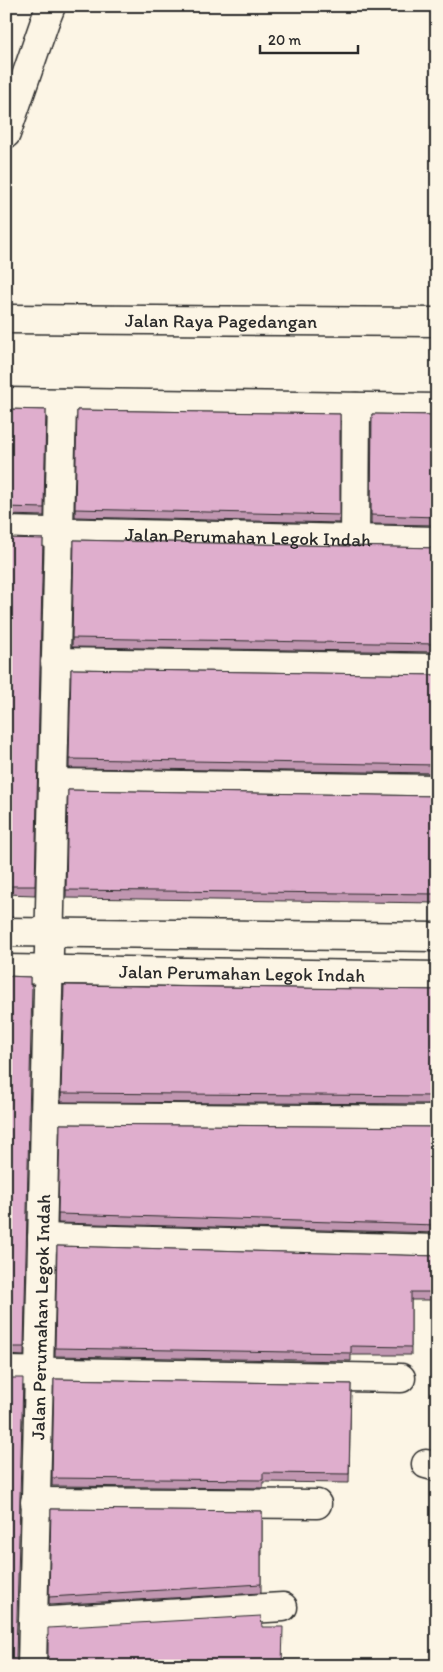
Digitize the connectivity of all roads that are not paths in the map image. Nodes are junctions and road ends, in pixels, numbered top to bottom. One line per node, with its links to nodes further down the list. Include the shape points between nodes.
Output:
1 (51, 6): 2 (street)
2 (7, 127)
3 (6, 319): 4 (street, Jalan Raya Pagedangan)
4 (437, 322)
5 (6, 402): 6 (street)
6 (62, 403): 7 (street); 10 (street, Jalan Perumahan Legok Indah)
7 (356, 408): 8 (street); 11 (street)
8 (437, 408)
9 (6, 531): 10 (street, Jalan Perumahan Legok Indah)
10 (59, 532): 11 (street, Jalan Perumahan Legok Indah); 13 (street, Jalan Perumahan Legok Indah)
11 (355, 540): 12 (street, Jalan Perumahan Legok Indah)
12 (437, 541)
13 (55, 662): 14 (street); 15 (street, Jalan Perumahan Legok Indah)
14 (437, 668)
15 (52, 782): 16 (street); 18 (street, Jalan Perumahan Legok Indah)
16 (437, 790)
17 (6, 932): 18 (street, Jalan Perumahan Legok Indah)
18 (49, 932): 19 (street, Jalan Perumahan Legok Indah); 21 (street, Jalan Perumahan Legok Indah)
19 (437, 937)
20 (6, 969): 21 (street, Jalan Perumahan Legok Indah)
21 (48, 969): 22 (street, Jalan Perumahan Legok Indah); 23 (street, Jalan Perumahan Legok Indah)
22 (437, 976)
23 (45, 1116): 24 (street); 25 (street, Jalan Perumahan Legok Indah)
24 (437, 1120)
25 (42, 1238): 26 (street); 28 (street, Jalan Perumahan Legok Indah)
26 (437, 1249)
27 (6, 1371): 28 (street)
28 (38, 1372): 29 (street); 30 (street, Jalan Perumahan Legok Indah)
29 (401, 1378)
30 (36, 1502): 31 (street); 33 (street, Jalan Perumahan Legok Indah)
31 (317, 1504)
32 (283, 1607): 33 (street)
33 (33, 1622): 34 (street, Jalan Perumahan Legok Indah)
34 (32, 1666)

